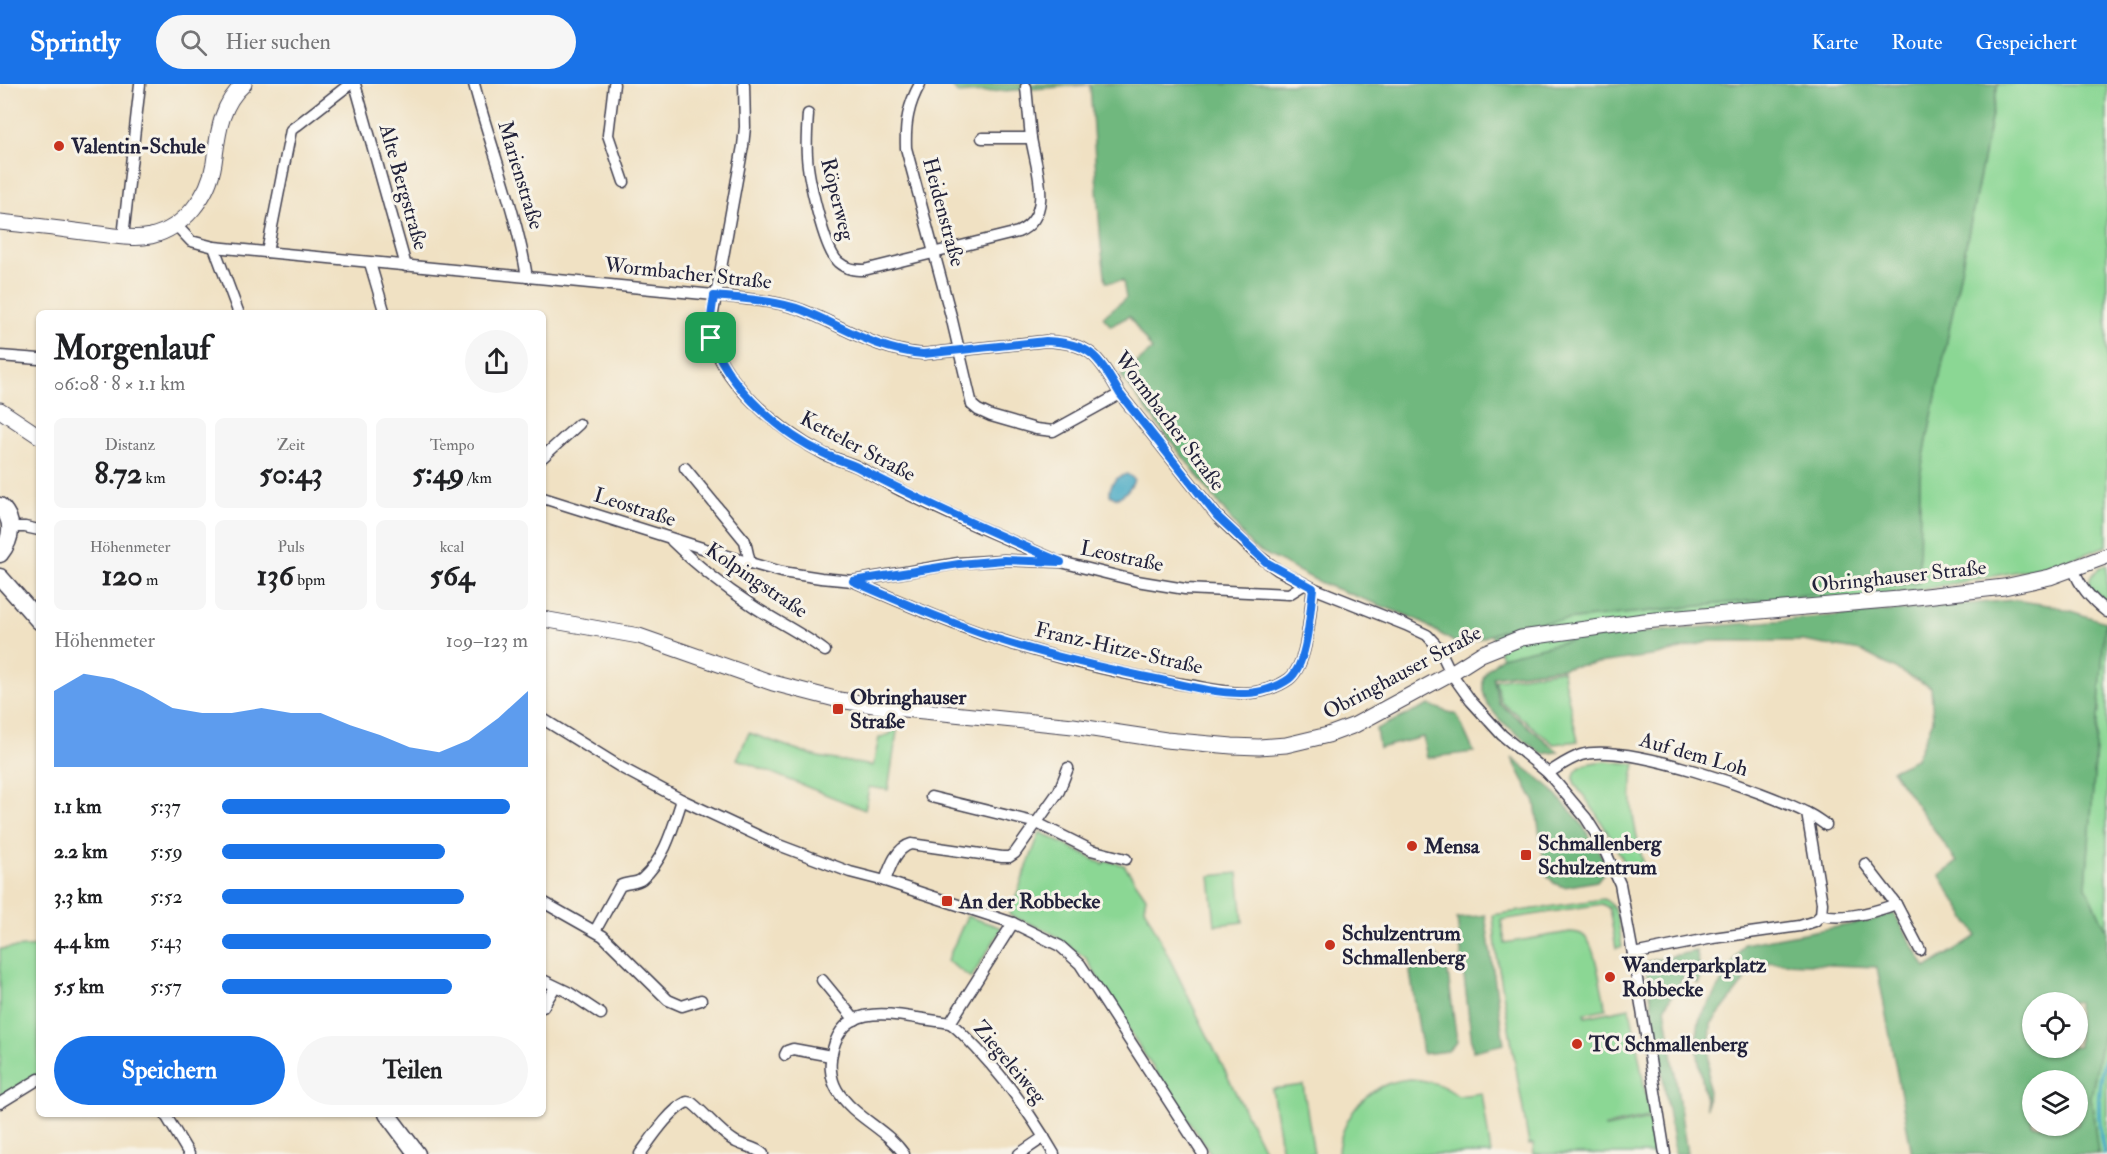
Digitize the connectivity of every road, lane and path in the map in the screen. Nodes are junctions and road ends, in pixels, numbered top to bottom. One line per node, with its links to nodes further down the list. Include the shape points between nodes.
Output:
1 (140, 84): 15 (street)
2 (244, 84): 14 (street, via 230,99 221,120 210,181 195,206)
3 (352, 84): 17 (street, via 291,130); 20 (street, Alte Bergstraße)
4 (474, 84): 21 (street, Marienstraße, via 506,187)
5 (614, 84): 12 (street, via 608,135)
6 (744, 84): 22 (street, Ketteler Straße, via 744,136 721,277)
7 (920, 84): 18 (street, Heidenstraße, via 906,122 906,148)
8 (1026, 87): 11 (street)
9 (808, 114): 18 (street, Röperweg, via 811,183 830,250 838,261 847,268 864,270)
10 (982, 138): 11 (street)
11 (1031, 138): 18 (street, via 1041,201 1032,222 1018,232)
12 (624, 182)
13 (0, 222): 15 (street)
14 (176, 224): 15 (street, via 148,236); 16 (street, Wormbacher Straße, via 191,242)
15 (123, 237)
16 (213, 247): 17 (street, Wormbacher Straße); 23 (street)
17 (267, 252): 19 (street, Wormbacher Straße)
18 (935, 252): 25 (street, Heidenstraße)
19 (370, 263): 20 (street, Wormbacher Straße); 24 (street)
20 (406, 266): 21 (street, Wormbacher Straße)
21 (526, 277): 22 (street, Wormbacher Straße)
22 (714, 296): 25 (street, Wormbacher Straße, via 802,310 893,350 923,354); 41 (street, Ketteler Straße, via 710,328 714,346 725,366 771,420 825,454)
23 (237, 310)
24 (384, 310)
25 (958, 351): 28 (street, Wormbacher Straße, via 1046,341 1079,345 1099,361); 28 (street, Heidenstraße, via 974,408 1036,429 1053,432)
26 (0, 356): 27 (street)
27 (36, 359)
28 (1120, 394): 46 (street, Wormbacher Straße, via 1233,533 1266,562)
29 (0, 410): 31 (street)
30 (579, 424): 32 (street)
31 (36, 434)
32 (546, 454)
33 (685, 468): 42 (street, Leostraße, via 744,541)
34 (546, 499): 38 (street, Leostraße)
35 (0, 506): 36 (main road)
36 (11, 527): 37 (street); 39 (main road, via 10,538)
37 (36, 529)
38 (670, 539): 42 (street, Leostraße); 50 (street, Kolpingstraße, via 719,583)
39 (0, 554)
40 (2107, 556): 43 (street, Obringhauser Straße)
41 (1061, 562): 45 (street, Leostraße, via 970,562); 46 (street, Leostraße, via 1185,589 1289,594)
42 (750, 563): 45 (street, Leostraße)
43 (2073, 570): 47 (street, via 2089,595); 51 (street, Obringhauser Straße, via 2004,587 1541,634 1499,645)
44 (0, 577): 48 (main road)
45 (853, 581): 46 (street, Franz-Hitze-Straße, via 913,607 1037,650 1177,684 1248,693 1282,683 1297,670)
46 (1309, 586): 51 (street, Wormbacher Straße, via 1427,635 1439,648)
47 (2107, 612)
48 (36, 618)
49 (546, 620): 51 (street, Obringhauser Straße, via 639,636 772,683 839,700 1246,747 1286,745 1355,726)
50 (825, 651)
51 (1451, 673): 54 (street, via 1488,720)
52 (546, 721): 56 (street)
53 (1068, 768): 58 (street, via 1059,791)
54 (1548, 772): 57 (street, Auf dem Loh, via 1581,755 1632,756 1734,783); 69 (street, via 1586,818 1612,864 1620,884)
55 (931, 797): 58 (street)
56 (682, 800): 62 (street, via 776,844); 67 (street, via 661,856 643,878 620,886)
57 (1807, 813): 59 (street, Auf dem Loh); 65 (street)
58 (1037, 824): 60 (street, via 1091,850); 62 (street, via 1009,857 918,844 906,846)
59 (1826, 825)
60 (1126, 859)
61 (1865, 864): 64 (street)
62 (885, 881): 66 (street)
63 (546, 904): 67 (street)
64 (1896, 904): 65 (street, via 1862,915); 68 (street)
65 (1821, 915): 69 (street, via 1800,926)
66 (1013, 923): 77 (street, Ziegeleiweg); 92 (street, via 1050,940 1075,958)
67 (595, 931): 73 (street, via 668,1000 682,1006)
68 (1920, 950)
69 (1633, 954): 93 (street)
70 (822, 980): 76 (street)
71 (546, 982): 72 (street)
72 (555, 987): 74 (street); 75 (street)
73 (701, 1000)
74 (546, 1002)
75 (601, 1014)
76 (855, 1020): 77 (street, via 886,1013); 79 (street, via 842,1031)
77 (950, 1023): 84 (street, Ziegeleiweg, via 991,1064)
78 (785, 1055): 79 (street, via 793,1049)
79 (831, 1056): 89 (street, via 832,1078 841,1096)
80 (36, 1081): 81 (street)
81 (0, 1103)
82 (167, 1117): 85 (street)
83 (389, 1117): 86 (main road)
84 (1044, 1137): 90 (street, Ziegeleiweg); 91 (street, Ziegeleiweg)
85 (189, 1154)
86 (417, 1154)
87 (640, 1154): 88 (street, via 675,1112 689,1102 737,1142)
88 (763, 1154)
89 (904, 1154)
90 (1019, 1154)
91 (1054, 1154)
92 (1203, 1154)
93 (1665, 1154)

